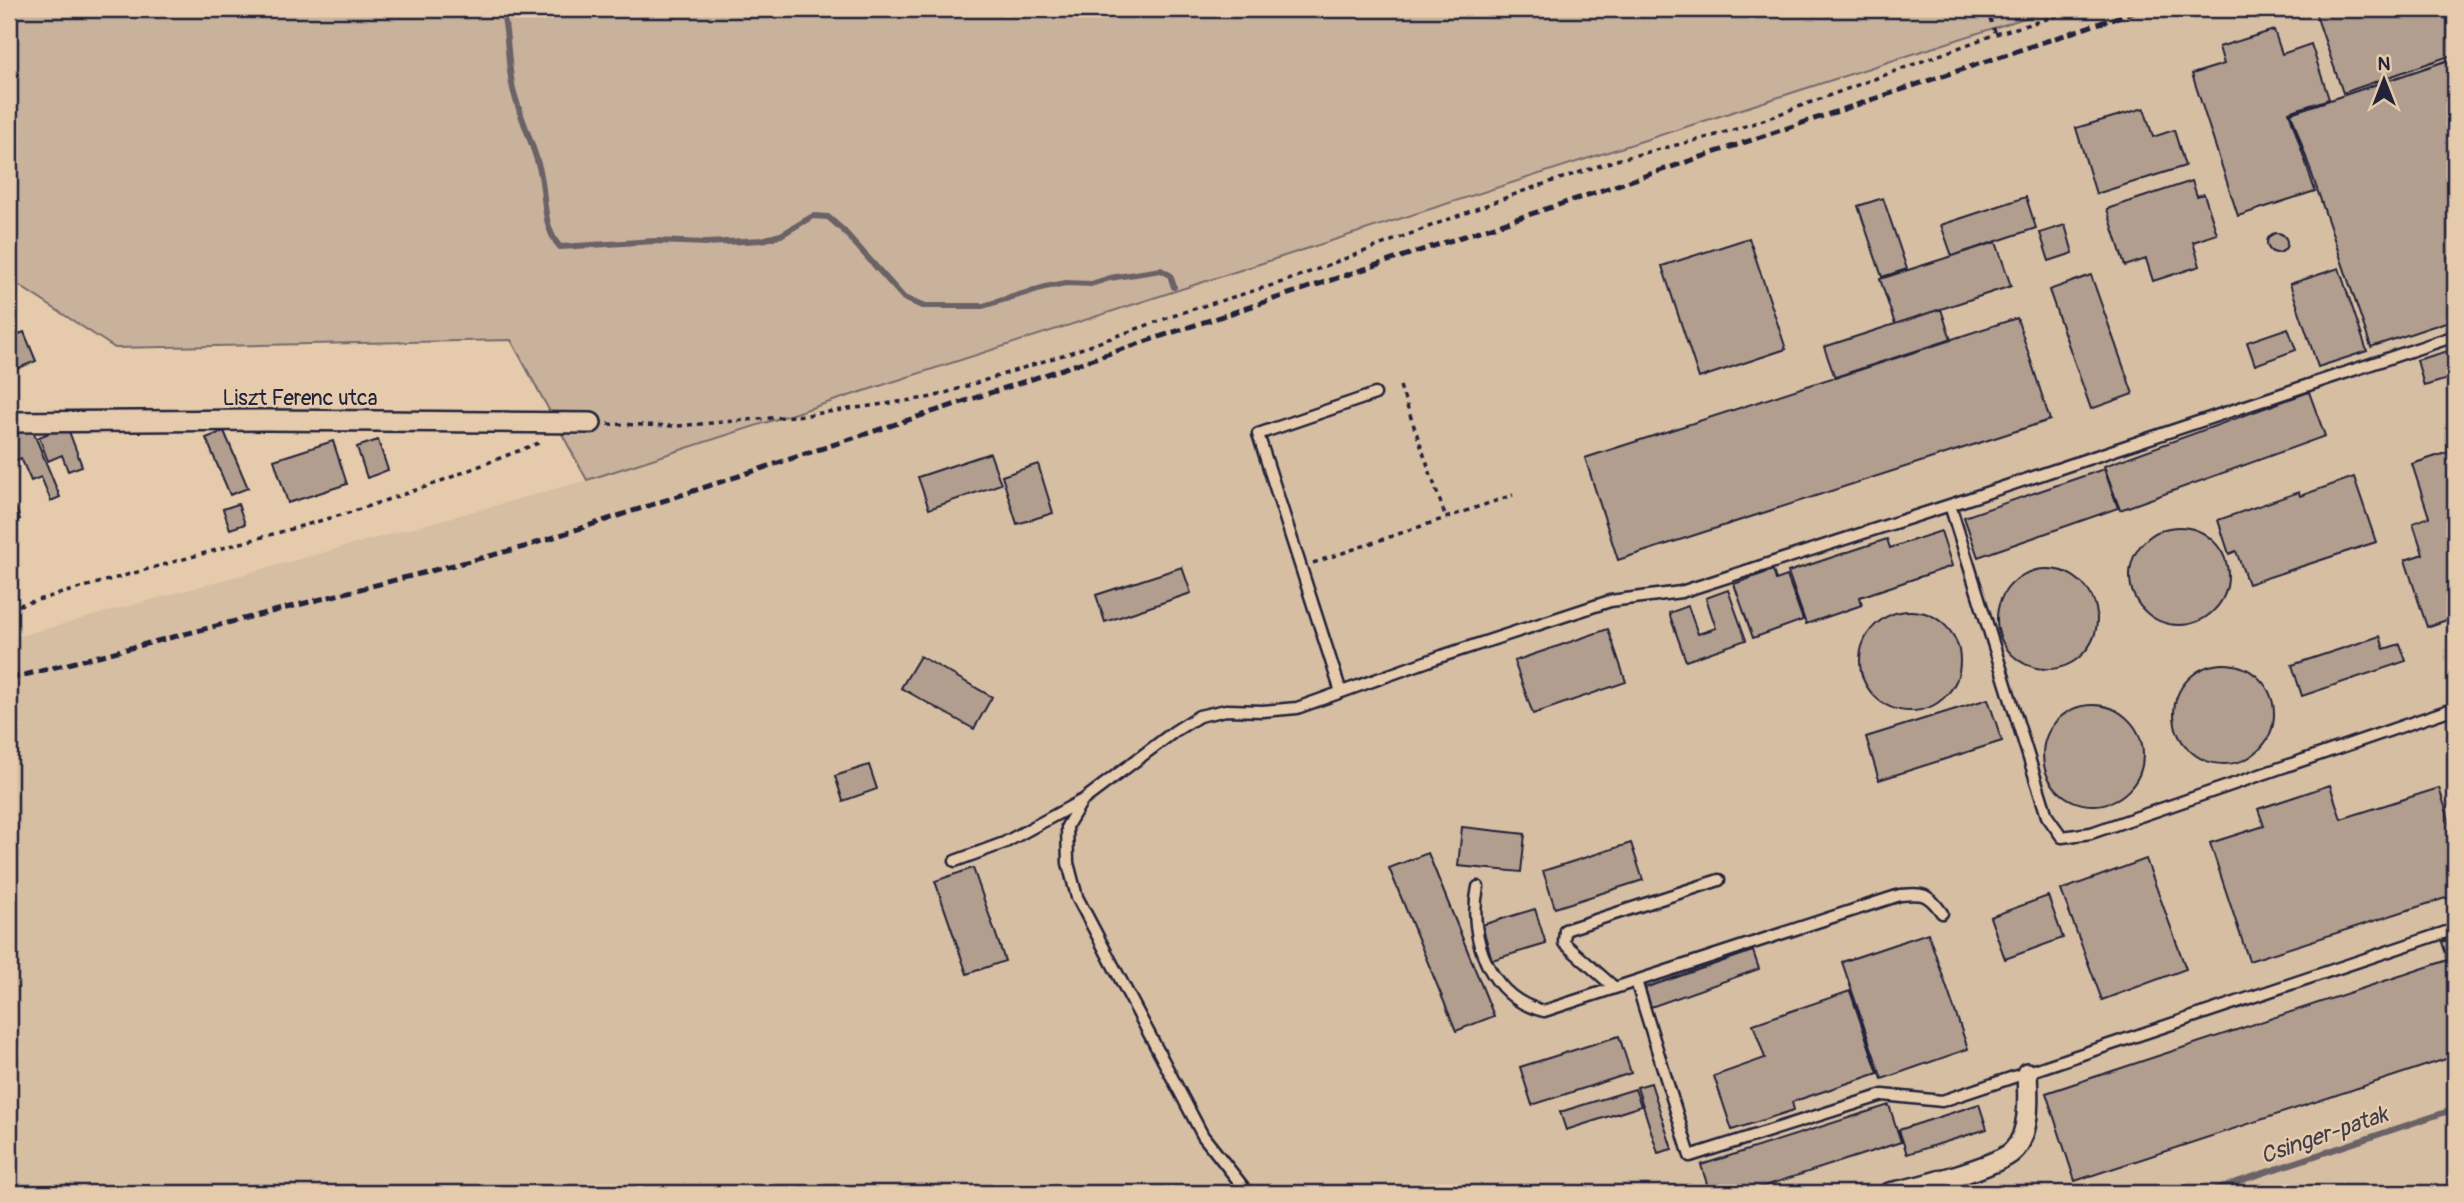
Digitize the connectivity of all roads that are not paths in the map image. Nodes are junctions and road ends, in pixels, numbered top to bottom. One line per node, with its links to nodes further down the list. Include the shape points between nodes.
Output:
1 (2455, 336): 5 (lane)
2 (1376, 394): 6 (lane, via 1258,435)
3 (9, 422): 4 (street, Liszt Ferenc utca)
4 (591, 423)
5 (1950, 505): 6 (lane, via 1681,592 1609,601); 7 (lane, via 2047,816 2062,837 2091,833)
6 (1341, 692): 8 (lane, via 1297,708 1226,710 1199,716)
7 (2455, 708)
8 (1082, 801): 9 (lane, via 1004,843); 17 (lane, via 1067,826 1068,863 1077,897 1203,1136)
9 (955, 861)
10 (1718, 880): 15 (lane, via 1565,930 1564,943)
11 (1478, 887): 15 (lane, via 1476,931 1483,957 1512,998 1544,1011)
12 (1942, 913): 14 (lane, via 1932,898 1900,895)
13 (2455, 929): 16 (lane)
14 (1636, 981): 15 (lane); 16 (lane, via 1690,1156 1883,1095 1942,1101)
15 (1615, 988)
16 (2027, 1073): 18 (street, via 2027,1123 2014,1151 1996,1163)
17 (1248, 1193)
18 (1889, 1193)

